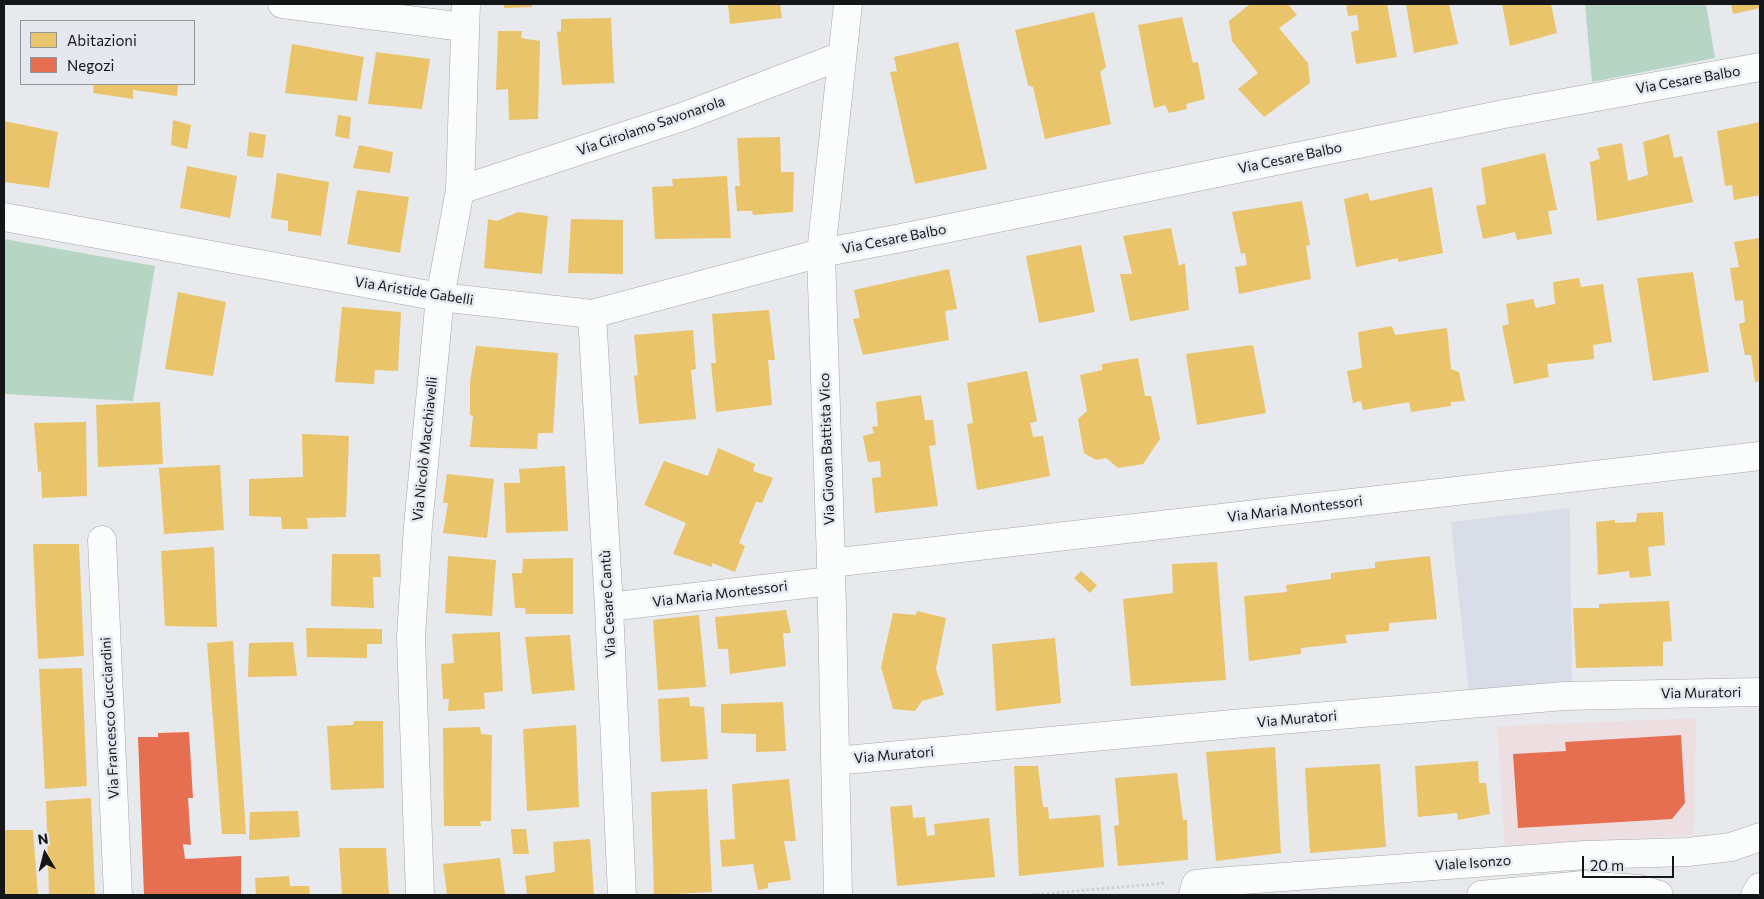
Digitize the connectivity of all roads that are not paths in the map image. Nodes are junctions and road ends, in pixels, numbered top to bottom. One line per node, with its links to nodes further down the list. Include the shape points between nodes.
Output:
1 (282, 4): 3 (street)
2 (851, 4): 4 (street, Via Giovan Battista Vico)
3 (465, 16): 6 (street, Via Nicolò Macchiavelli)
4 (841, 56): 6 (street, Via Girolamo Savonarola, via 685,116); 8 (street, Via Giovan Battista Vico)
5 (1760, 66): 8 (street, Via Cesare Balbo)
6 (460, 190): 9 (street, Via Nicolò Macchiavelli)
7 (4, 217): 9 (street, Via Aristide Gabelli)
8 (821, 252): 10 (street, Via Aristide Gabelli); 13 (street, Via Giovan Battista Vico)
9 (440, 297): 10 (street, Via Aristide Gabelli); 21 (street, Via Nicolò Macchiavelli, via 418,526 411,638)
10 (592, 314): 14 (street, Via Cesare Cantù)
11 (1760, 456): 13 (street, Via Maria Montessori)
12 (102, 540): 20 (street, Via Francesco Gucciardini)
13 (831, 572): 14 (street, Via Maria Montessori); 16 (street, Via Giovan Battista Vico)
14 (609, 606): 22 (street, Via Cesare Cantù)
15 (1760, 692): 16 (street, Via Muratori, via 1564,696)
16 (835, 761): 23 (street, Via Giovan Battista Vico)
17 (1760, 837): 19 (street, Viale Isonzo, via 1731,847 1688,852 1584,855)
18 (1760, 887): 26 (street)
19 (1195, 890)
20 (118, 895)
21 (420, 895)
22 (622, 895)
23 (838, 895)
24 (1481, 895): 25 (street, via 1583,885 1639,889)
25 (1659, 895)
26 (1755, 895)

